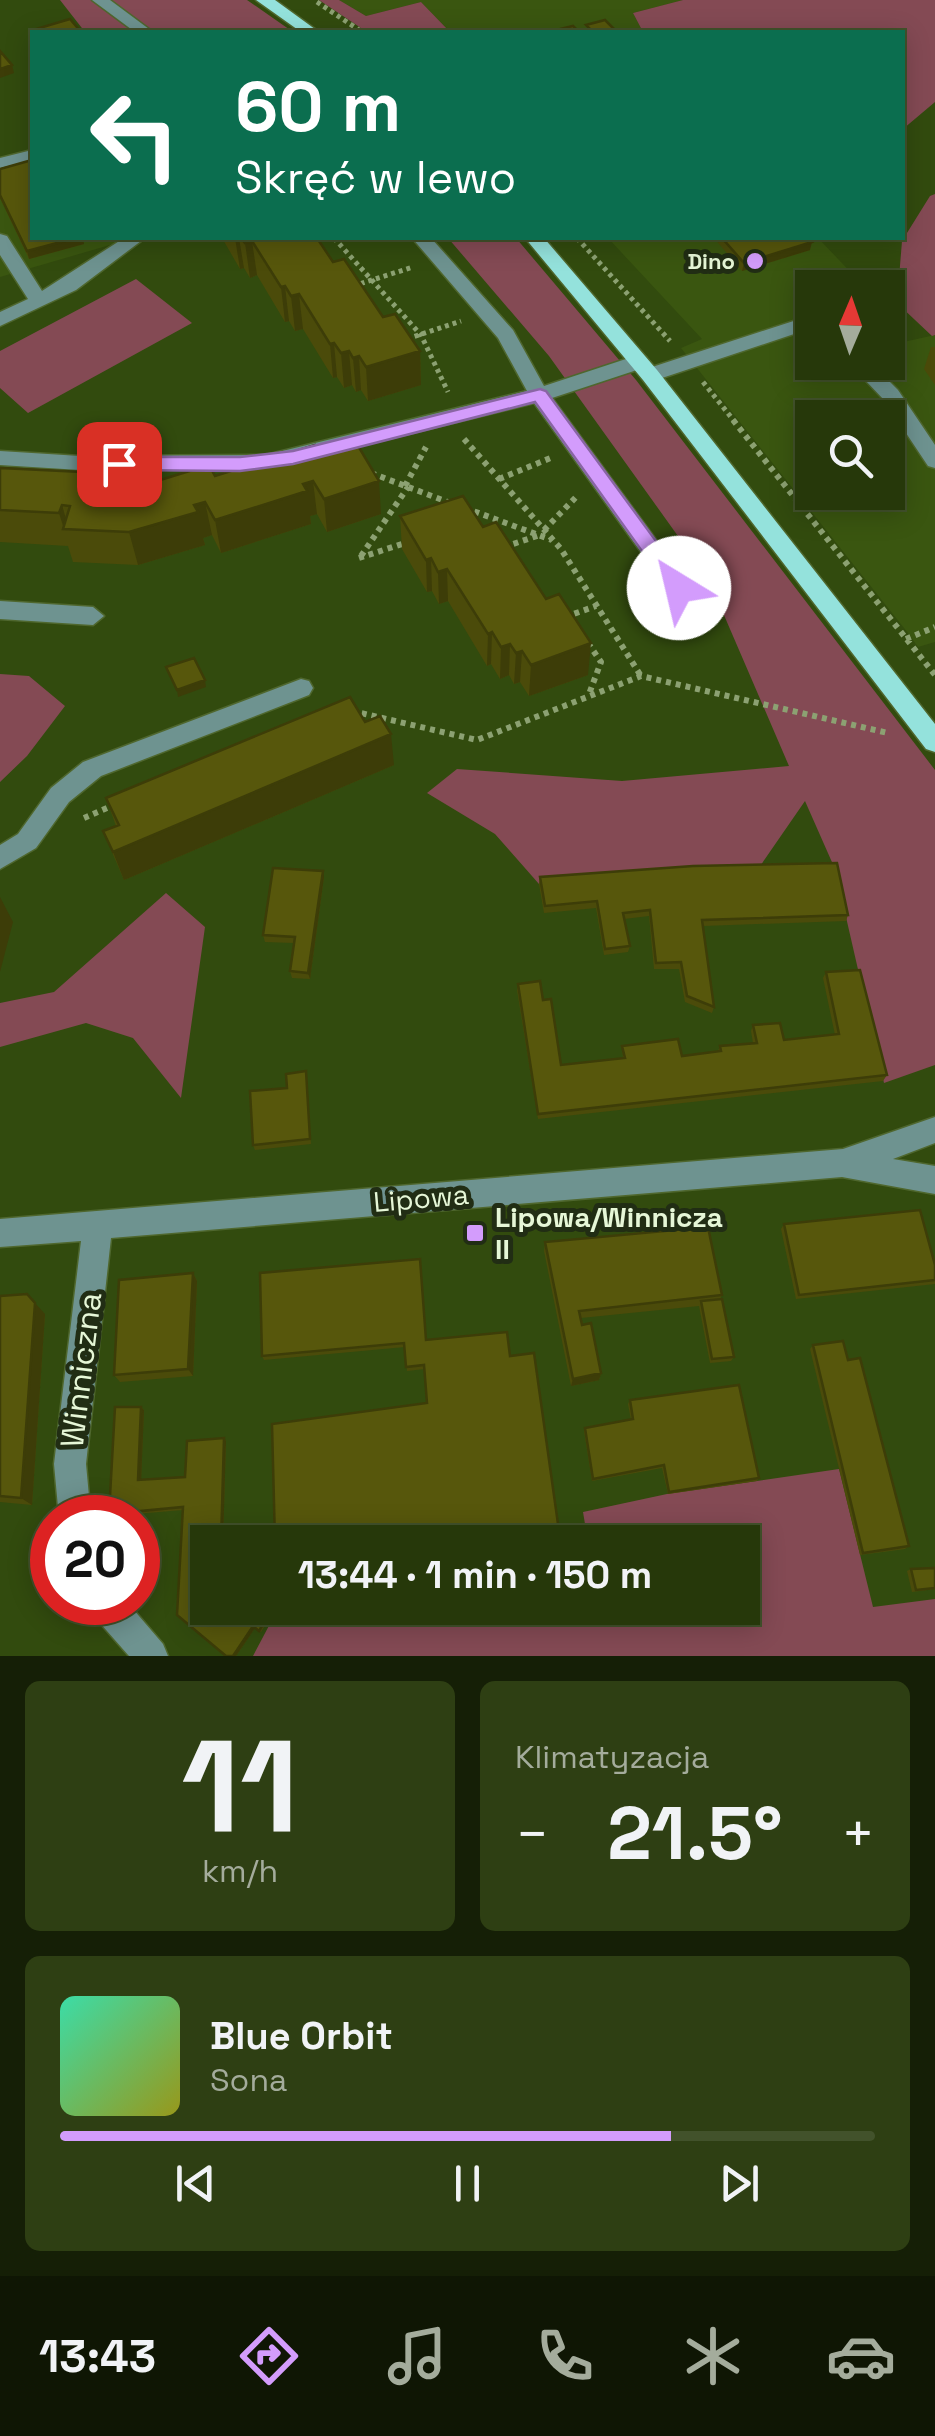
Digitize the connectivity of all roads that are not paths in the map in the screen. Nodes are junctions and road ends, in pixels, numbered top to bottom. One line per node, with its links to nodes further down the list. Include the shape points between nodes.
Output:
1 (100, 0): 3 (street)
2 (264, 0): 4 (main road)
3 (142, 30)
4 (308, 30)
5 (30, 156): 6 (street)
6 (0, 163)
7 (0, 240): 11 (street)
8 (423, 240): 16 (street, via 506,335)
9 (536, 240): 14 (main road)
10 (122, 242): 11 (street)
11 (39, 301): 12 (street)
12 (0, 320)
13 (795, 327): 14 (street, via 688,363)
14 (645, 369): 16 (street); 23 (main road)
15 (876, 380): 18 (street)
16 (540, 395): 17 (street, via 452,422 266,462); 19 (street)
17 (0, 458)
18 (935, 461)
19 (679, 588)
20 (0, 610): 21 (street)
21 (93, 616)
22 (301, 688): 24 (street, via 74,778 27,841)
23 (935, 742)
24 (0, 858)
25 (935, 1130): 26 (street, Lipowa)
26 (842, 1164): 27 (street, Lipowa); 28 (street, Lipowa)
27 (935, 1180)
28 (98, 1223): 29 (street, Lipowa); 30 (street, Winniczna, via 74,1419)
29 (0, 1233)
30 (73, 1495)
31 (124, 1625): 32 (street)
32 (150, 1656)

